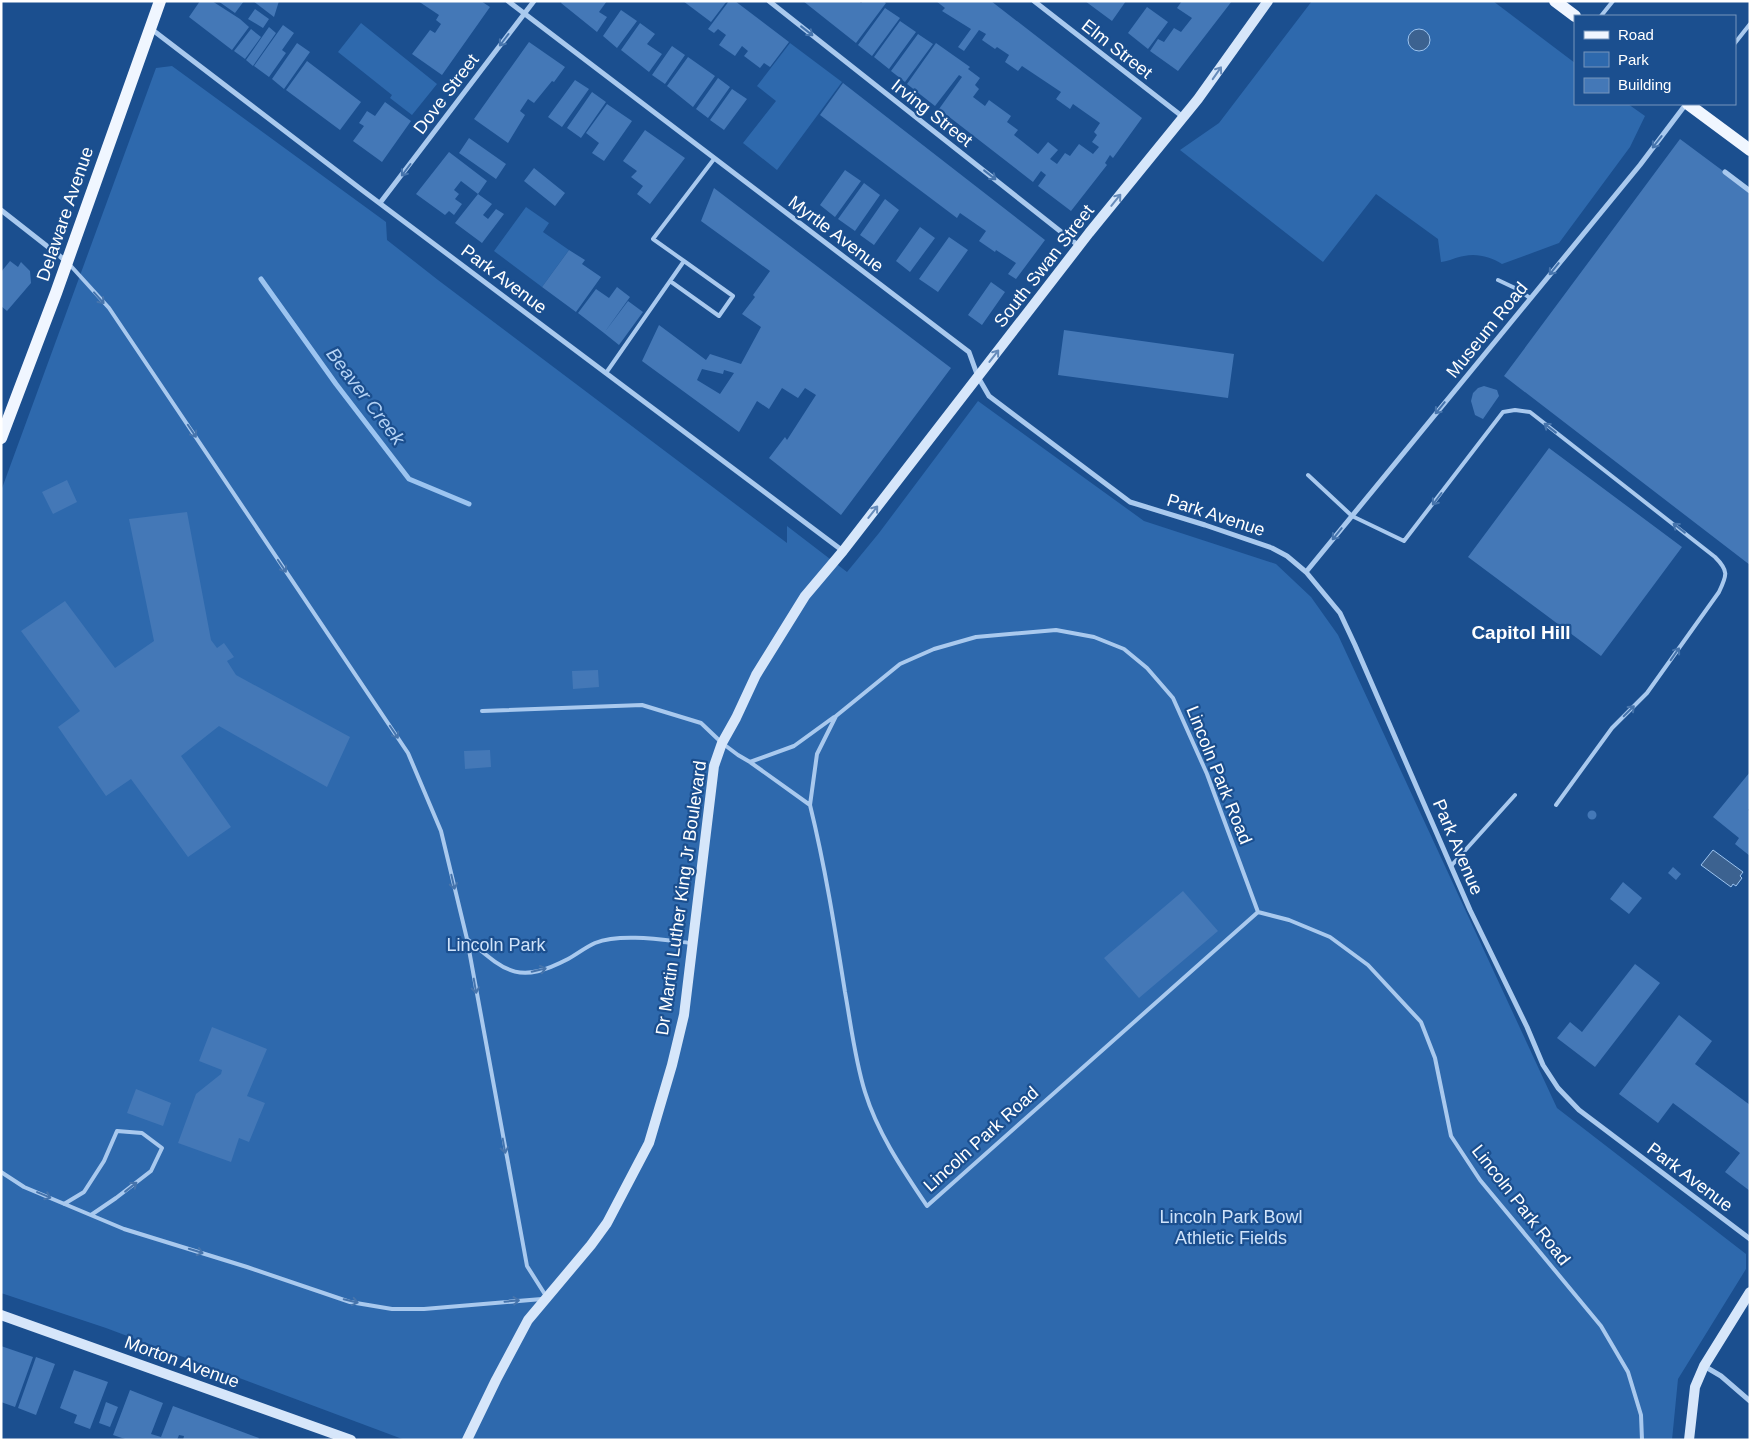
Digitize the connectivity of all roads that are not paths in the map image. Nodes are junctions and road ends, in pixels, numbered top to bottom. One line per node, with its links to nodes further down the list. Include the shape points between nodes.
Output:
1 (160, 1): 13 (main road, Delaware Avenue)
2 (508, 1): 9 (street, Myrtle Avenue)
3 (534, 1): 9 (street, Dove Street)
4 (769, 1): 24 (street, Irving Street, one-way to 24)
5 (1034, 1): 17 (street, Elm Street)
6 (1268, 1): 17 (street, South Swan Street, one-way to 6)
7 (1555, 1): 10 (main road)
8 (1613, 1): 11 (lane)
9 (524, 14): 19 (street, Myrtle Avenue); 22 (street, Dove Street, one-way to 22)
10 (1574, 15)
11 (1602, 15)
12 (1750, 24): 14 (lane)
13 (150, 28): 22 (street, Park Avenue); 26 (main road, Delaware Avenue)
14 (1736, 42)
15 (1686, 105): 29 (street, Museum Road, one-way to 29)
16 (1688, 105): 18 (main road)
17 (1184, 118): 24 (street, South Swan Street, one-way to 17)
18 (1750, 150)
19 (714, 158): 25 (lane, via 653,239); 31 (street, Myrtle Avenue, via 969,352)
20 (1725, 172): 21 (street)
21 (1750, 191)
22 (380, 203): 30 (street, Park Avenue)
23 (1, 210): 26 (street)
24 (1079, 246): 31 (street, South Swan Street, one-way to 24)
25 (684, 261): 28 (lane); 28 (lane, via 733,296 719,316)
26 (67, 262): 32 (main road, Delaware Avenue); 47 (lane, one-way to 47, via 109,308 408,753 441,831)
27 (1498, 280): 29 (lane)
28 (670, 281): 30 (lane)
29 (1530, 298): 35 (street, Museum Road, one-way to 35)
30 (606, 373): 36 (street, Park Avenue)
31 (978, 377): 34 (street, Myrtle Avenue, via 989,396); 36 (street, South Swan Street, one-way to 31)
32 (1, 438)
33 (1308, 475): 35 (lane)
34 (1130, 502): 37 (street, Park Avenue, via 1272,548)
35 (1352, 516): 37 (street, Museum Road, one-way to 37); 44 (lane, one-way to 35, via 1612,728 1647,693 1719,592 1726,576 1724,566 1530,412 1503,412 1404,541)
36 (843, 551): 40 (street, Dr Martin Luther King Jr Boulevard, via 805,596 756,675)
37 (1306, 572): 45 (street, Park Avenue, via 1344,621)
38 (482, 712): 40 (lane, via 642,705 701,723)
39 (836, 716): 41 (lane, Lincoln Park Road, via 794,746); 43 (lane, Lincoln Park Road, via 817,754); 46 (lane, Lincoln Park Road, via 900,664 934,649 976,637 1056,630 1094,637 1124,649 1147,668 1173,698 1207,774)
40 (722, 743): 41 (lane); 48 (street, Dr Martin Luther King Jr Boulevard, via 714,766)
41 (750, 762): 43 (lane)
42 (1515, 795): 45 (lane)
43 (810, 804): 46 (lane, Lincoln Park Road, via 822,851 865,1092 893,1154 927,1206)
44 (1556, 804)
45 (1452, 866): 52 (street, Park Avenue, via 1543,1065 1558,1088 1579,1110)
46 (1258, 912): 60 (lane, Lincoln Park Road, via 1289,920 1330,937 1368,965 1422,1022 1435,1058 1452,1136 1480,1180 1601,1326 1628,1372 1641,1415)
47 (467, 938): 48 (lane, one-way to 48, via 498,965 521,973 540,972 596,943 613,940 642,938); 54 (lane, one-way to 54, via 527,1266)
48 (692, 944): 54 (street, Dr Martin Luther King Jr Boulevard, via 684,1015 649,1143 607,1223)
49 (1, 1172): 50 (lane, one-way to 50, via 24,1187)
50 (64, 1204): 51 (lane); 51 (lane, one-way to 50, via 151,1171 162,1148 142,1133 116,1131 104,1161 84,1192)
51 (91, 1215): 54 (lane, one-way to 54, via 124,1229 350,1302 392,1309 424,1309)
52 (1750, 1240)
53 (1750, 1292): 56 (street)
54 (547, 1298): 59 (street, Dr Martin Luther King Jr Boulevard, via 528,1320)
55 (1, 1315): 58 (street, Morton Avenue)
56 (1704, 1366): 57 (street); 61 (street, via 1695,1387)
57 (1750, 1401)
58 (351, 1440)
59 (468, 1440)
60 (1642, 1440)
61 (1689, 1440)

